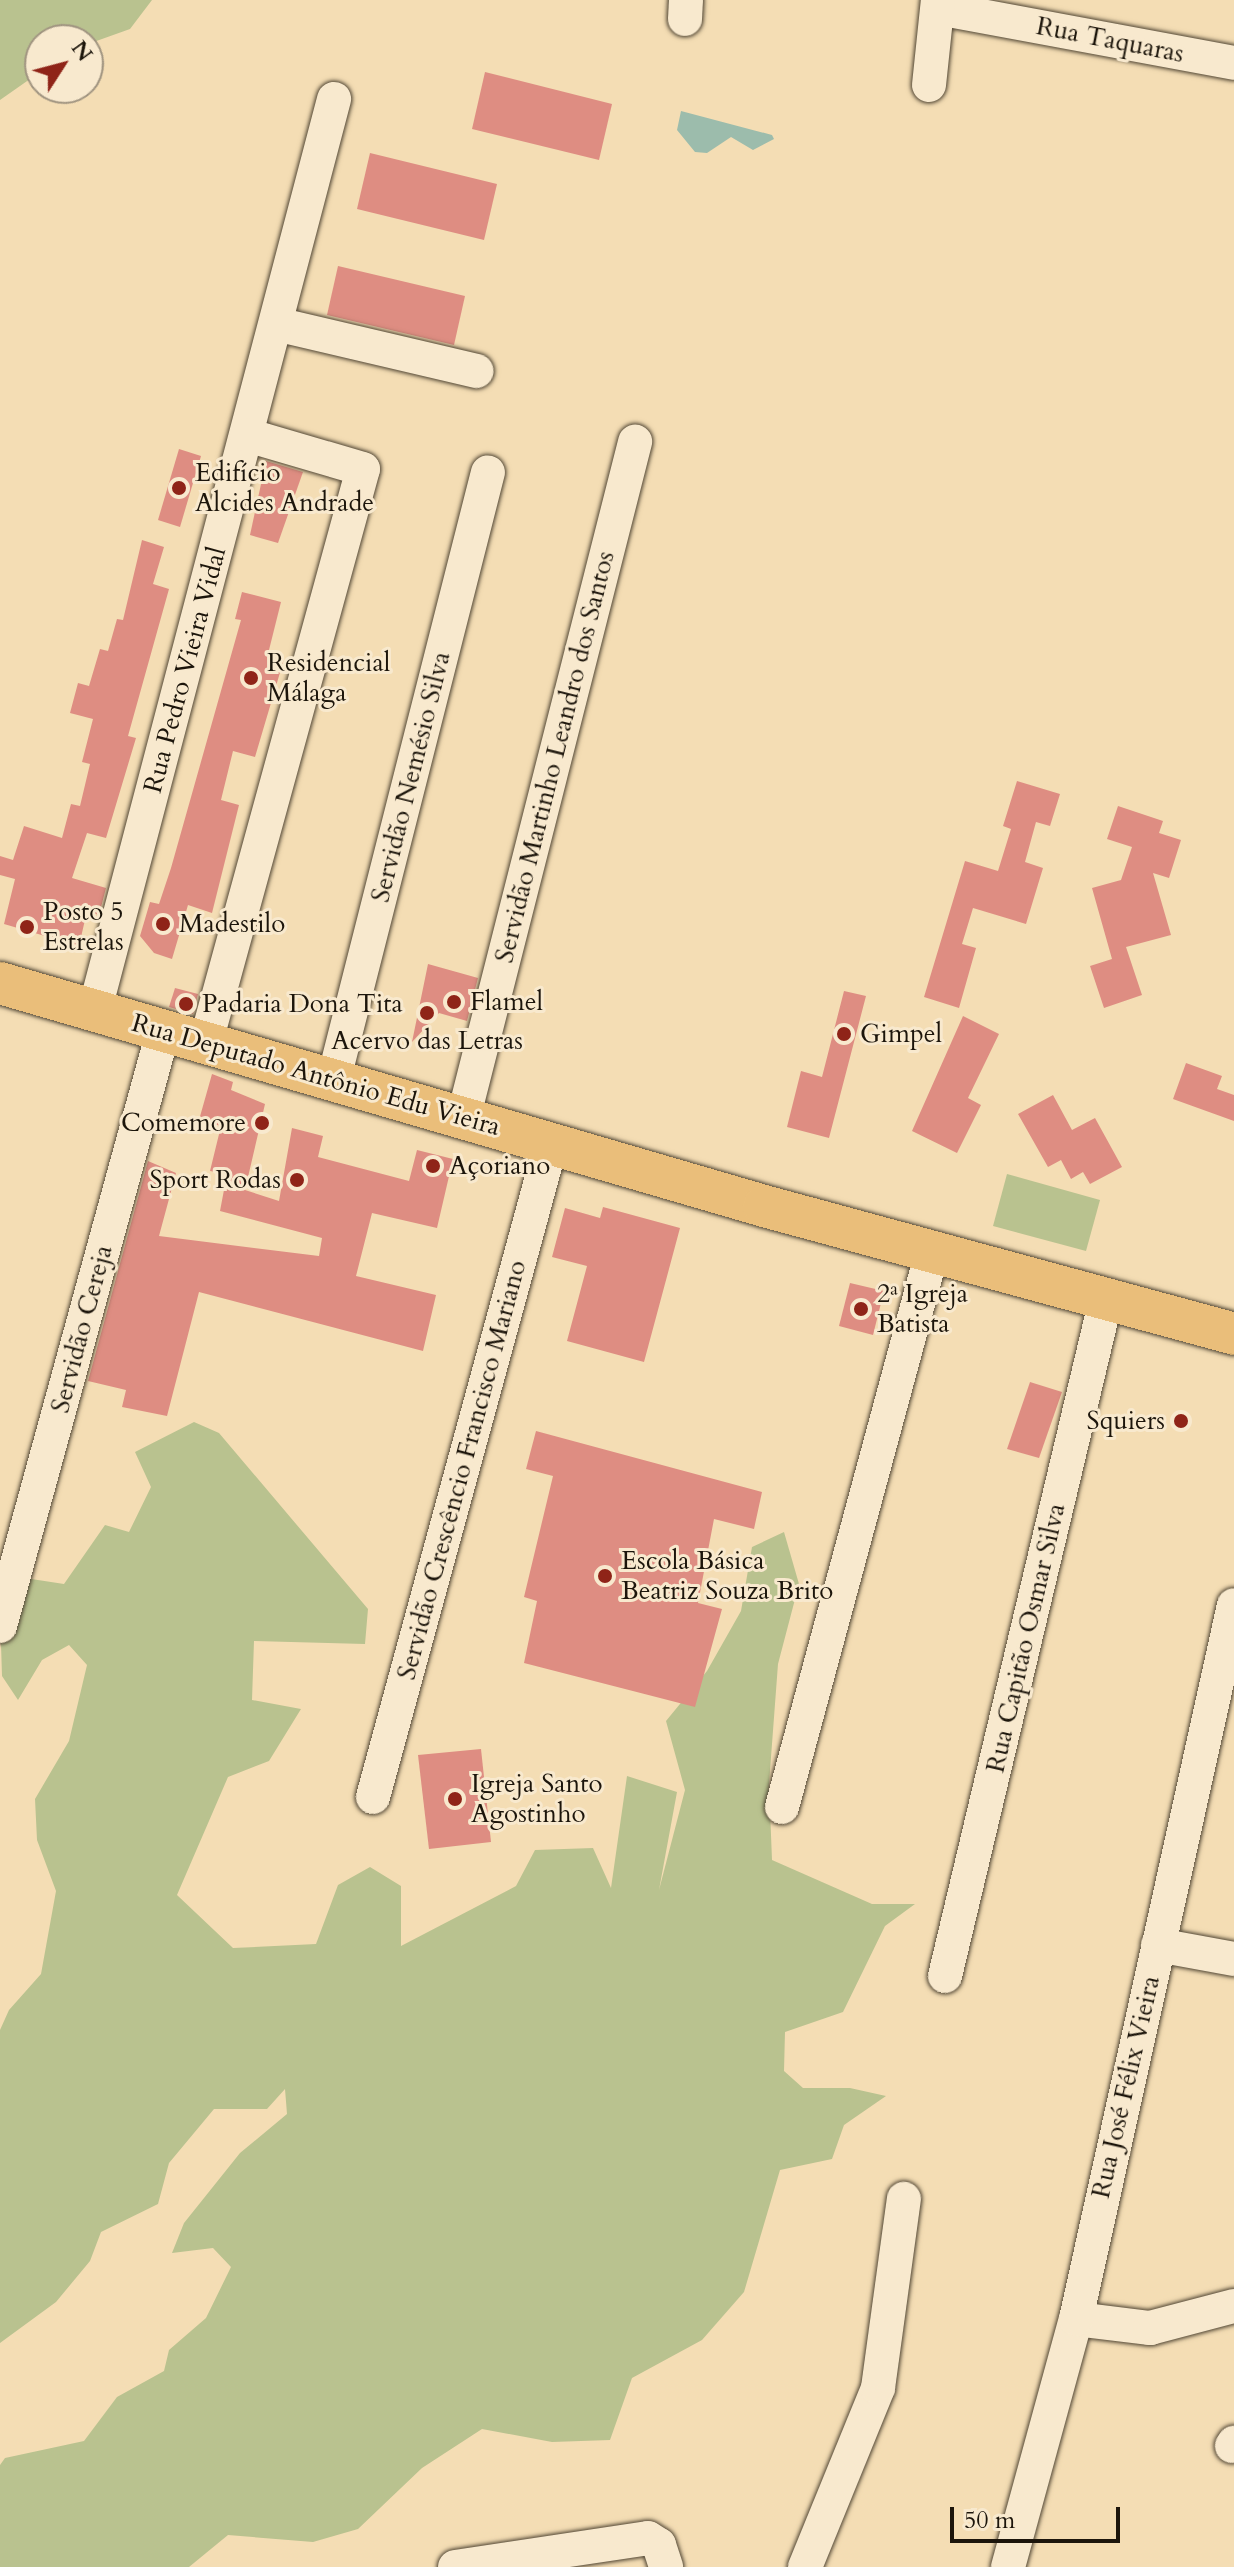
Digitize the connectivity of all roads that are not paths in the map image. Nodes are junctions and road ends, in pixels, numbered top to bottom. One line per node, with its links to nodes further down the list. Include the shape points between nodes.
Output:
1 (938, 4): 2 (street, Rua Taquaras); 3 (street)
2 (1234, 63)
3 (929, 85)
4 (334, 99): 5 (street, Rua Pedro Vieira Vidal)
5 (276, 324): 6 (street); 7 (street, Rua Pedro Vieira Vidal)
6 (477, 371)
7 (247, 435): 11 (street, Rua Pedro Vieira Vidal); 13 (street, via 363,469)
8 (635, 442): 15 (street, Servidão Martinho Leandro dos Santos)
9 (488, 472): 14 (street, Servidão Nemésio Silva)
10 (0, 983): 11 (main road, Rua Deputado Antônio Edu Vieira)
11 (95, 1009): 12 (main road, Rua Deputado Antônio Edu Vieira)
12 (163, 1032): 13 (main road, Rua Deputado Antônio Edu Vieira); 21 (street, Servidão Cereja)
13 (205, 1045): 14 (main road, Rua Deputado Antônio Edu Vieira)
14 (333, 1082): 15 (main road, Rua Deputado Antônio Edu Vieira)
15 (463, 1119): 16 (main road, Rua Deputado Antônio Edu Vieira)
16 (551, 1144): 17 (main road, Rua Deputado Antônio Edu Vieira); 22 (street, Servidão Crescêncio Francisco Mariano)
17 (932, 1252): 18 (main road, Rua Deputado Antônio Edu Vieira); 23 (street)
18 (1106, 1299): 19 (main road, Rua Deputado Antônio Edu Vieira); 26 (street, Rua Capitão Osmar Silva)
19 (1234, 1334)
20 (1234, 1605): 24 (street, Rua José Félix Vieira)
21 (0, 1626)
22 (373, 1797)
23 (782, 1807)
24 (1158, 1945): 25 (street); 29 (street, Rua José Félix Vieira)
25 (1234, 1959)
26 (945, 1976)
27 (904, 2199): 32 (street, via 878,2388)
28 (1234, 2306): 29 (street, via 1150,2328)
29 (1076, 2319): 33 (street, Rua José Félix Vieira)
30 (455, 2567): 31 (street, via 648,2538 659,2545)
31 (666, 2567)
32 (805, 2567)
33 (1008, 2567)

